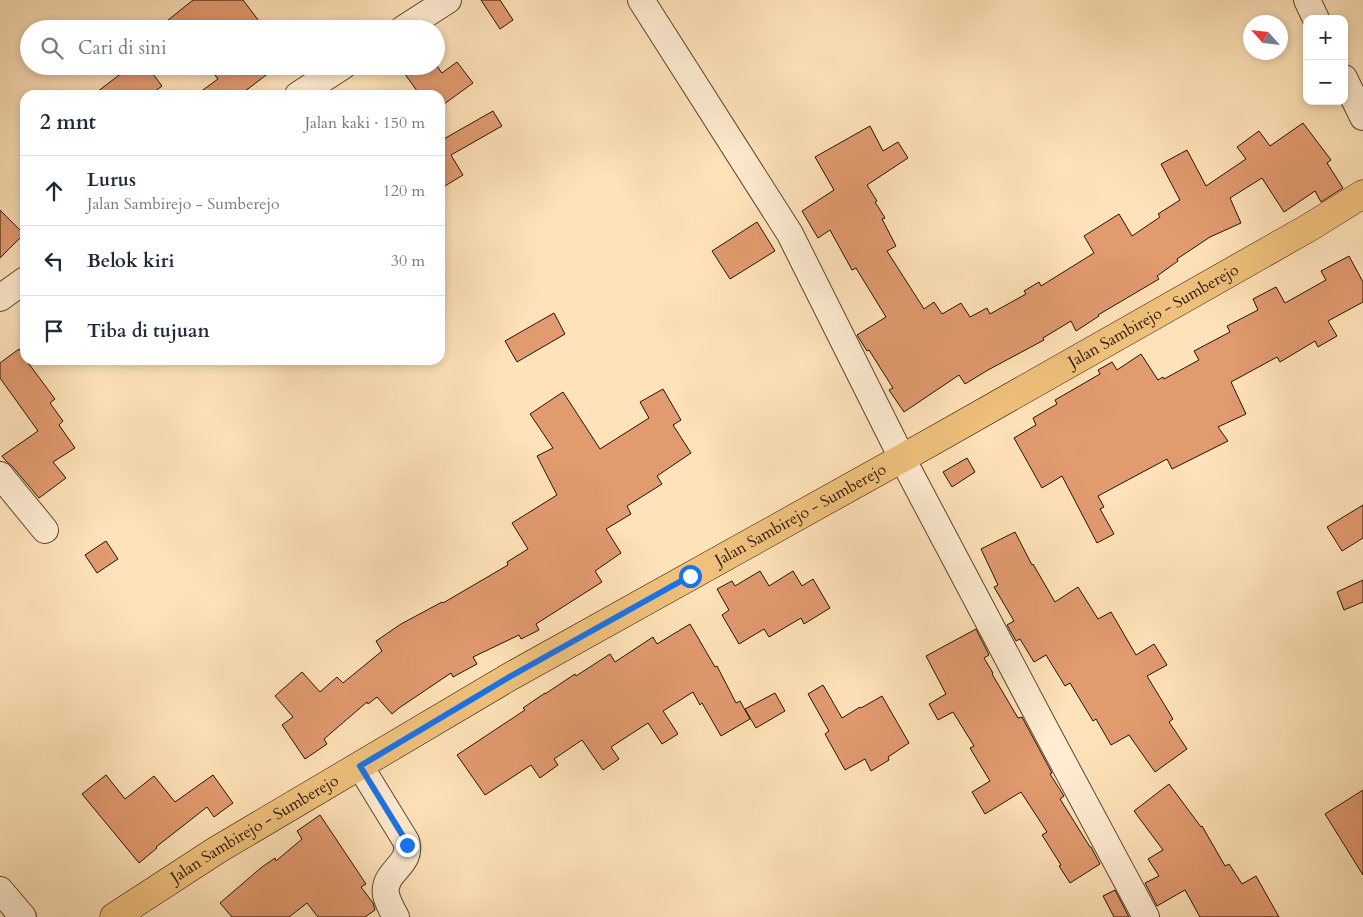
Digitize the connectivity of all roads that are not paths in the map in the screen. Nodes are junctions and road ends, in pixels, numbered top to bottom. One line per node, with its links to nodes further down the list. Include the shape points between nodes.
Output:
1 (448, 0): 5 (street)
2 (641, 0): 13 (street, via 790,234)
3 (1307, 0): 4 (street)
4 (1314, 15)
5 (417, 20)
6 (329, 75): 8 (street)
7 (1348, 86): 9 (street)
8 (306, 90)
9 (1363, 117)
10 (1363, 194): 13 (main road, Jalan Sambirejo - Sumberejo)
11 (20, 284): 12 (street)
12 (0, 298)
13 (902, 458): 16 (main road, Jalan Sambirejo - Sumberejo, via 511,676); 21 (street)
14 (0, 475): 15 (street)
15 (45, 530)
16 (360, 766): 19 (main road, Jalan Sambirejo - Sumberejo, via 217,850); 20 (street, via 407,845 408,854 386,886 386,895)
17 (0, 890): 18 (street)
18 (23, 917)
19 (114, 917)
20 (396, 917)
21 (1146, 917)

